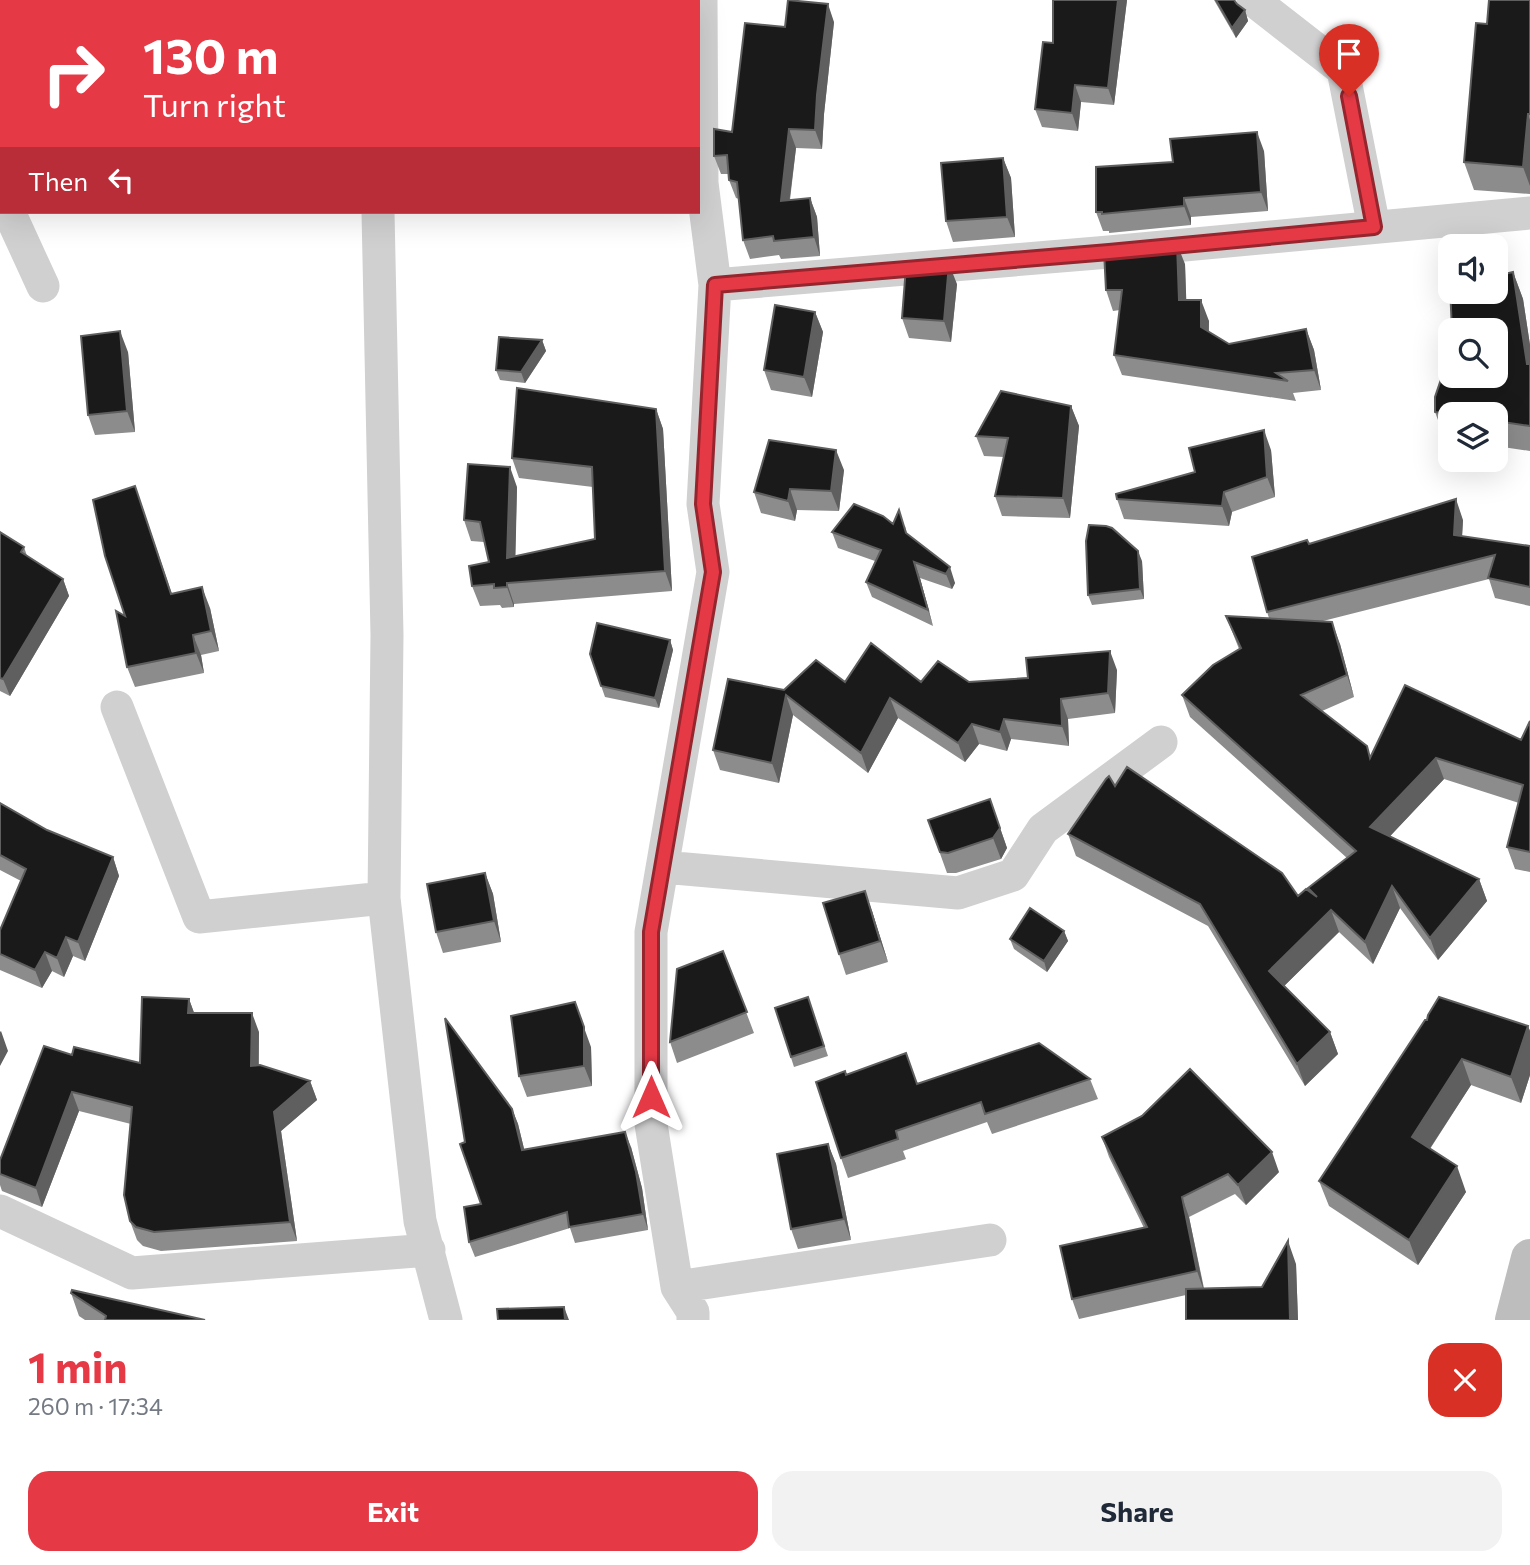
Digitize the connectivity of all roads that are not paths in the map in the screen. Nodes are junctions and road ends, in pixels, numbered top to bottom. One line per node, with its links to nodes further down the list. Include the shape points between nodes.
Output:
1 (701, 0): 7 (street, via 702,183)
2 (1254, 0): 6 (street, via 1343,70)
3 (1530, 213): 6 (street)
4 (10, 214): 8 (street)
5 (378, 214): 12 (street, via 387,635)
6 (1374, 227): 7 (street)
7 (715, 285): 11 (street, via 703,504 713,572)
8 (43, 286)
9 (117, 707): 12 (street, via 199,917)
10 (1161, 742): 11 (street, via 1042,830 1013,875 958,893)
11 (663, 867): 17 (street, via 651,932 651,1124)
12 (384, 898): 15 (street, via 420,1222)
13 (0, 1212): 15 (street, via 132,1273)
14 (990, 1240): 17 (street)
15 (429, 1250): 18 (street)
16 (1530, 1258): 20 (street)
17 (677, 1287): 19 (street)
18 (446, 1320)
19 (693, 1320)
20 (1514, 1320)

